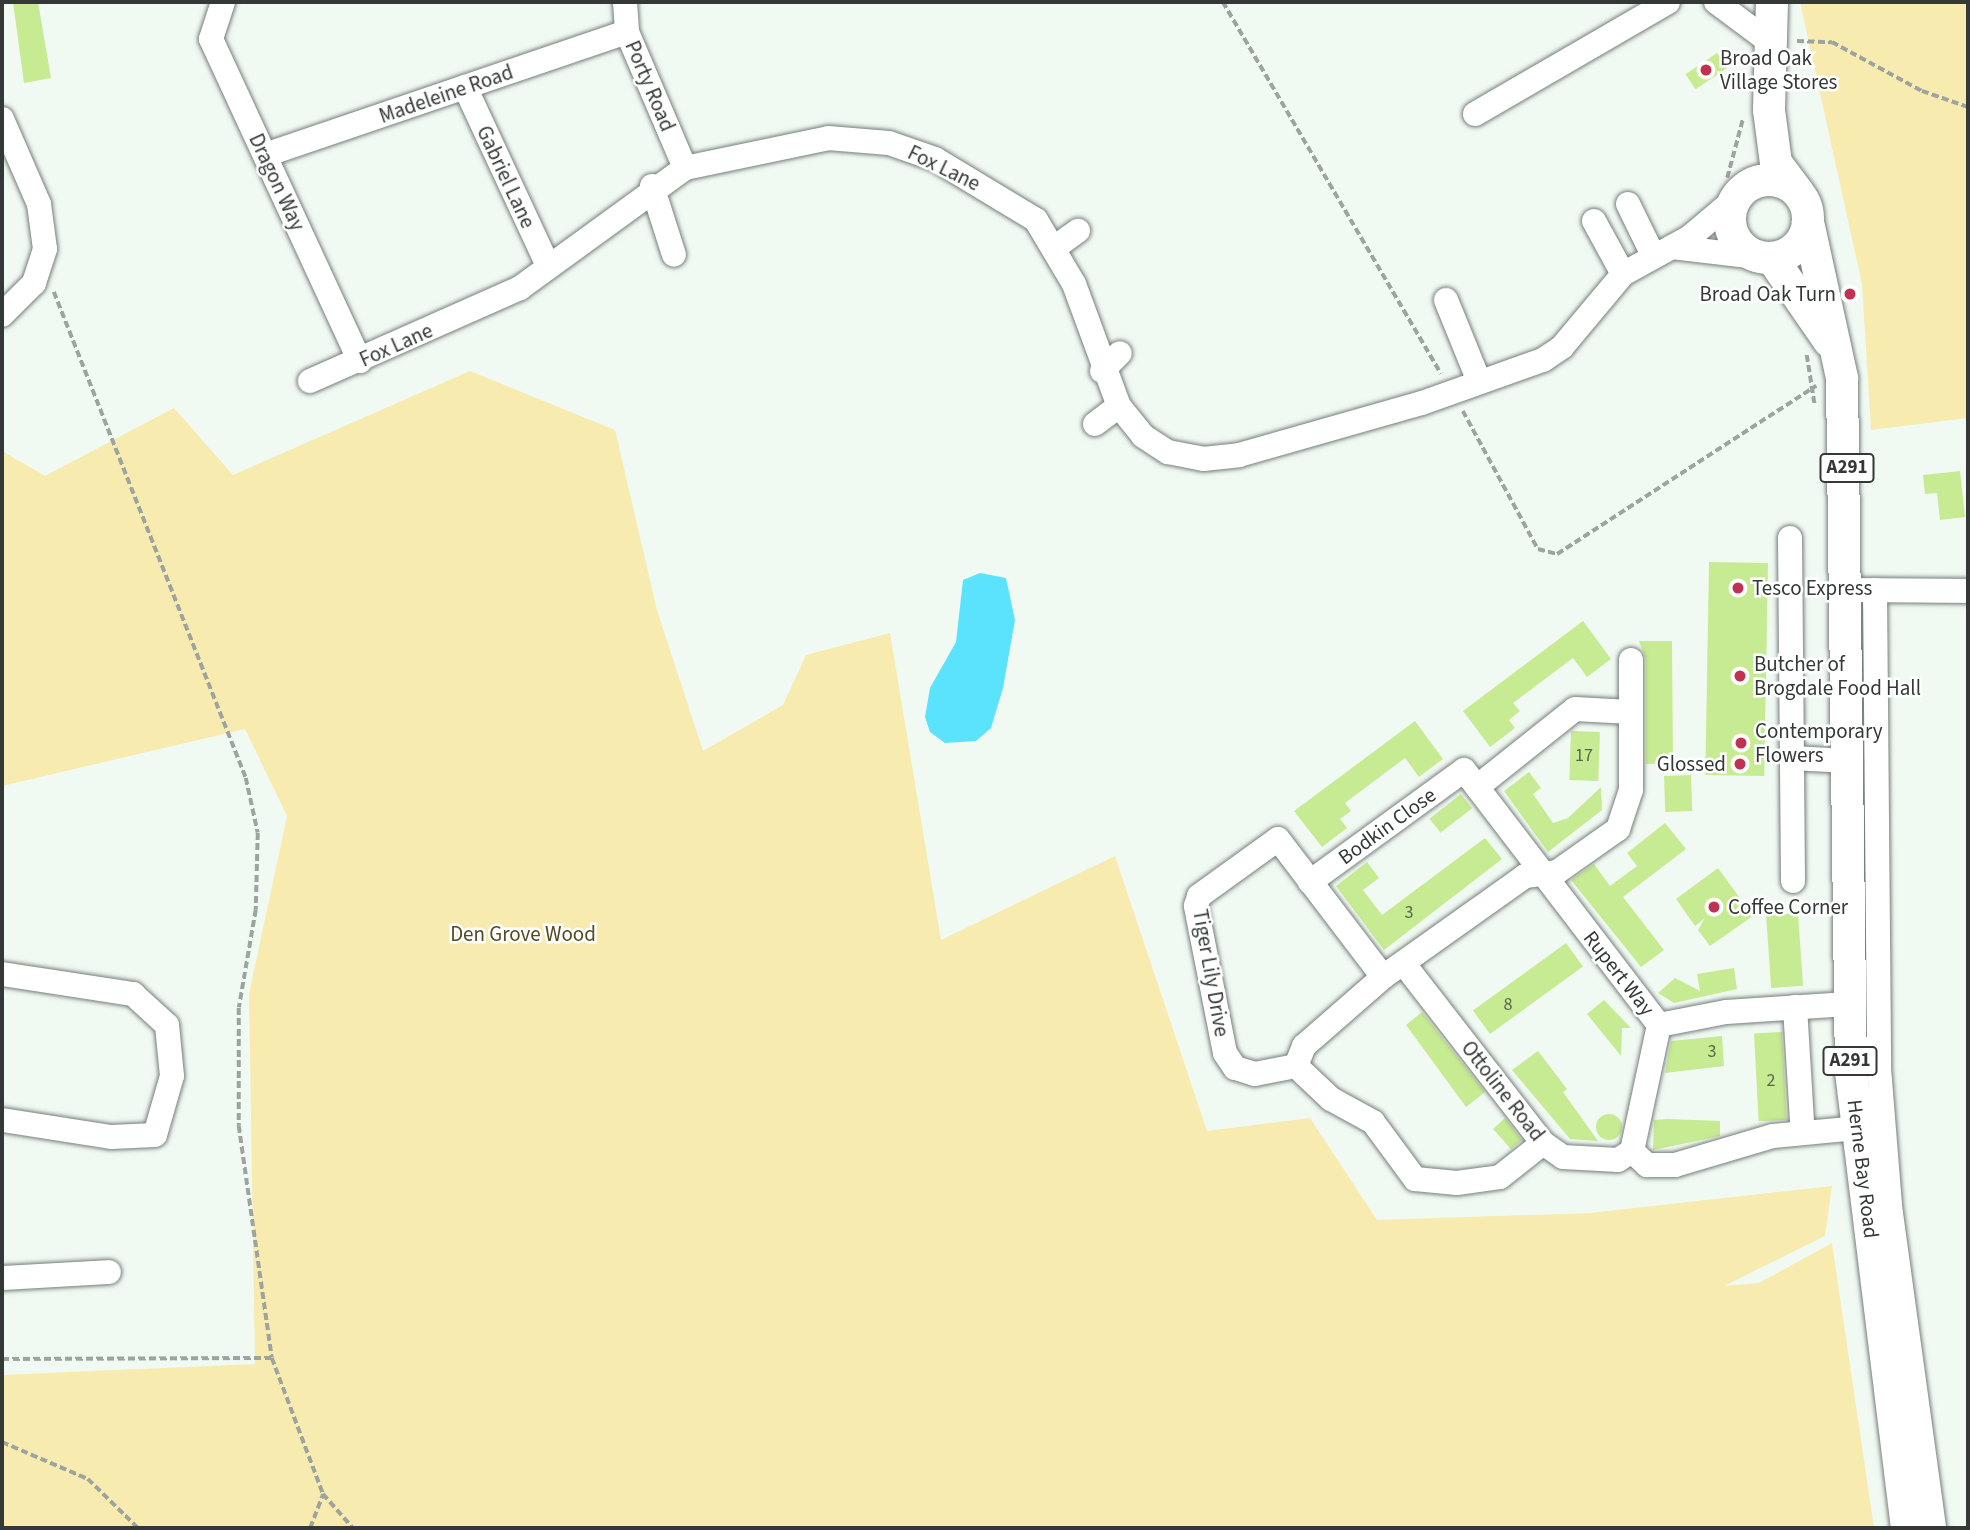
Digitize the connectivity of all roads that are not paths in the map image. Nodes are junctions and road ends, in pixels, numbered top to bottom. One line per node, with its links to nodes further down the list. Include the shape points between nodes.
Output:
1 (223, 2): 12 (street, Dragon Way, via 211,38)
2 (625, 2): 6 (street, Porty Road)
3 (1668, 2): 10 (street)
4 (1716, 2): 7 (street)
5 (1772, 2): 7 (main road, Herne Bay Road / A291)
6 (627, 32): 8 (street, Madeleine Road); 13 (street, Porty Road)
7 (1771, 43): 9 (main road, Herne Bay Road / A291)
8 (465, 87): 12 (street, Madeleine Road); 24 (street, Gabriel Lane)
9 (1756, 110): 15 (main road, Herne Bay Road / A291); 17 (main road, Herne Bay Road / A291, via 1776,163)
10 (1475, 114)
11 (2, 119): 27 (street, via 39,204 45,249 34,283)
12 (265, 155): 30 (street, Dragon Way)
13 (685, 167): 14 (street, Fox Lane); 20 (street, Fox Lane, via 828,138 889,143 935,159 999,195 1036,220)
14 (652, 186): 22 (street); 24 (street, Fox Lane)
15 (1734, 192): 17 (main road, via 1774,181); 21 (street, Fox Lane); 23 (main road, via 1733,232 1745,249)
16 (1628, 204): 21 (street)
17 (1806, 211): 23 (main road, via 1793,251); 28 (main road, Herne Bay Road / A291)
18 (1594, 222): 25 (street)
19 (1078, 231): 20 (street)
20 (1057, 246): 31 (street, Fox Lane)
21 (1663, 251): 23 (street); 25 (street, Fox Lane)
22 (674, 255)
23 (1768, 258): 28 (main road, Herne Bay Road / A291)
24 (548, 266): 30 (street, Fox Lane, via 520,288)
25 (1623, 274): 32 (street, Fox Lane, via 1562,347)
26 (1446, 300): 32 (street)
27 (2, 316)
28 (1819, 347): 37 (main road, Herne Bay Road / A291)
29 (1120, 353): 31 (street)
30 (360, 361): 33 (street, Fox Lane)
31 (1102, 371): 34 (street, Fox Lane)
32 (1478, 379): 34 (street, Fox Lane, via 1239,455 1203,459 1167,452 1143,436)
33 (310, 381)
34 (1119, 406): 35 (street)
35 (1095, 424)
36 (1790, 538): 41 (street)
37 (1862, 590): 38 (street); 42 (main road, Herne Bay Road / A291); 54 (street)
38 (1968, 591)
39 (1631, 660): 40 (street)
40 (1631, 712): 43 (street, Bodkin Close, via 1575,709); 45 (street, via 1626,819 1558,872)
41 (1792, 758): 42 (street); 47 (street)
42 (1848, 761): 50 (main road, Herne Bay Road / A291)
43 (1471, 778): 45 (street, Rupert Way); 46 (street, Bodkin Close)
44 (1278, 839): 46 (street, Ottoline Road); 53 (street, Tiger Lily Drive, via 1199,896 1196,906 1225,1053 1235,1068 1255,1074)
45 (1543, 873): 48 (street, via 1525,876); 52 (street, Rupert Way)
46 (1310, 881): 48 (street, Ottoline Road)
47 (1793, 881)
48 (1394, 970): 53 (street, via 1304,1046); 58 (street, Ottoline Road)
49 (2, 974): 55 (street, via 133,994 167,1025 172,1076 155,1135 111,1137)
50 (1848, 1004): 51 (street, Rupert Way); 54 (main road, Herne Bay Road / A291)
51 (1795, 1007): 52 (street, Rupert Way); 56 (street)
52 (1659, 1025): 59 (street)
53 (1296, 1066): 58 (street, via 1331,1099 1373,1122 1415,1178 1457,1183 1500,1177)
54 (1865, 1070): 57 (main road, Herne Bay Road / A291); 63 (street, via 1890,1206)
55 (2, 1120)
56 (1802, 1122)
57 (1857, 1128): 59 (street, via 1773,1136 1675,1165 1647,1165); 62 (main road, Herne Bay Road / A291)
58 (1543, 1143): 59 (street, Ottoline Road, via 1563,1157 1592,1161 1618,1160)
59 (1632, 1151)
60 (109, 1272): 61 (street)
61 (2, 1278)
62 (1906, 1528)
63 (1934, 1528)

